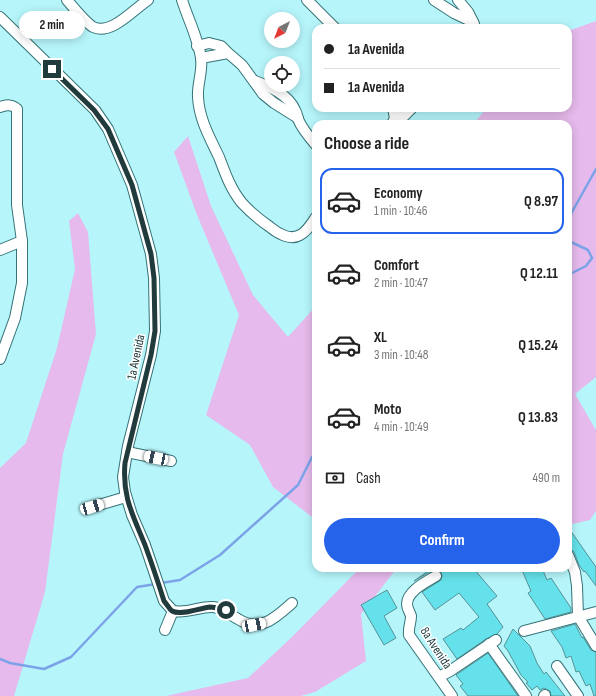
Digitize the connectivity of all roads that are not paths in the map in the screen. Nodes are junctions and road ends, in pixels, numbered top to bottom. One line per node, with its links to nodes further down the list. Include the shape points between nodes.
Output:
1 (67, 0): 2 (street, via 91,26 100,29 118,23)
2 (148, 0)
3 (182, 0): 11 (street)
4 (308, 0): 8 (street)
5 (434, 0): 9 (street)
6 (458, 0): 10 (street)
7 (0, 17): 22 (street, 1a Avenida, via 94,110 108,129 132,185 151,254 155,331)
8 (331, 24)
9 (472, 24)
10 (474, 24)
11 (197, 46): 12 (street, via 216,44); 13 (street)
12 (228, 53): 13 (street); 17 (street, via 242,65 254,81 277,91 287,99)
13 (201, 58): 18 (street, via 198,98 204,124 228,178 242,202 276,233 291,237 300,235)
14 (0, 107): 19 (street, via 7,105 18,109 18,205)
15 (408, 112): 16 (street, via 404,116)
16 (393, 117)
17 (312, 140)
18 (312, 222)
19 (22, 241): 20 (street); 21 (street, via 22,283 15,318)
20 (0, 250)
21 (0, 359)
22 (127, 452): 23 (street); 24 (street, 1a Avenida, via 124,477)
23 (171, 461)
24 (126, 497): 25 (street); 29 (street, 1a Avenida, via 164,601)
25 (92, 507)
26 (572, 565): 31 (street, via 577,586)
27 (436, 576): 36 (street, 8a Avenida, via 415,590 407,604 411,616 409,635)
28 (292, 603): 29 (street, via 268,622 254,625 239,620 226,610 212,607 186,612)
29 (173, 611): 32 (street)
30 (596, 612): 31 (street)
31 (578, 616): 33 (street); 34 (street)
32 (165, 630)
33 (524, 631)
34 (596, 646)
35 (557, 666): 39 (street)
36 (439, 677): 37 (street, 8a Avenida); 38 (street, via 493,642)
37 (452, 696)
38 (526, 696)
39 (578, 696)

